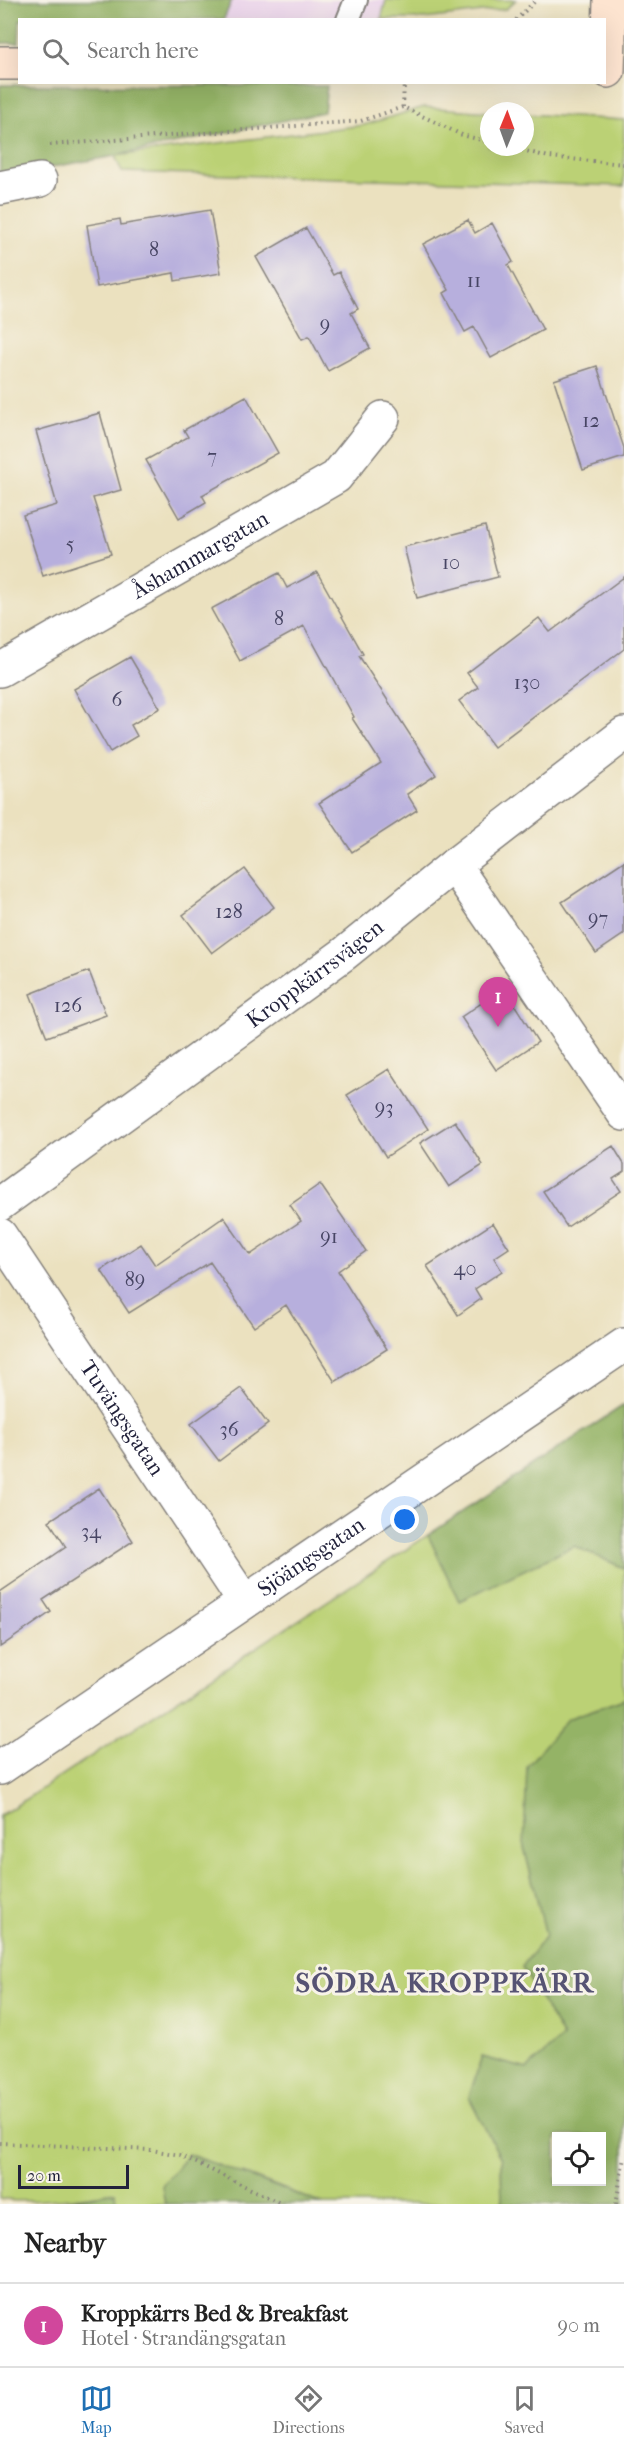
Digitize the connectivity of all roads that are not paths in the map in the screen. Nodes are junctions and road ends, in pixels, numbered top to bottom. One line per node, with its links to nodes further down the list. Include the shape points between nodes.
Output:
1 (356, 0): 3 (lane)
2 (610, 0): 6 (street)
3 (349, 18)
4 (0, 63): 5 (street)
5 (18, 63)
6 (612, 71)
7 (40, 180): 8 (street)
8 (0, 188)
9 (383, 418): 10 (street, Åshammargatan, via 336,477)
10 (0, 670)
11 (624, 734): 12 (street, Kroppkärrsvägen)
12 (454, 865): 13 (street); 14 (street, Kroppkärrsvägen, via 344,954)
13 (624, 1114)
14 (0, 1204)
15 (0, 1235): 17 (street, Tuvängsgatan)
16 (624, 1346): 17 (street, Sjöängsgatan)
17 (244, 1601): 18 (street, Sjöängsgatan)
18 (0, 1767)

